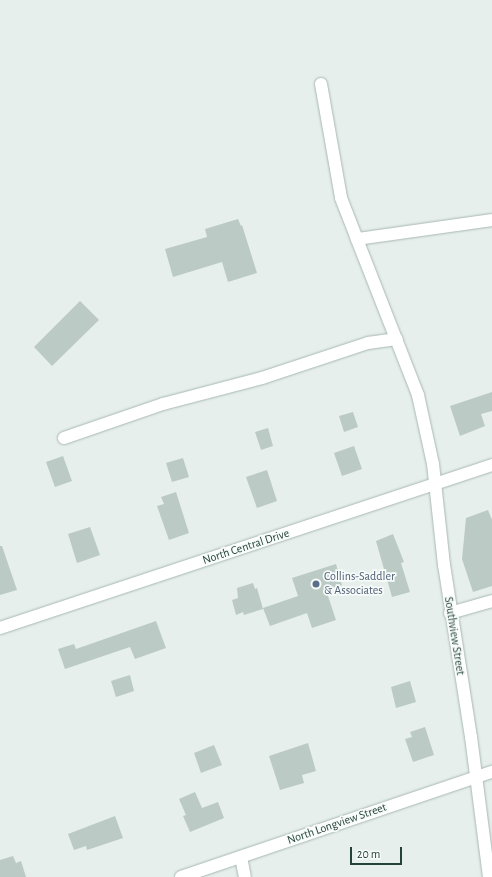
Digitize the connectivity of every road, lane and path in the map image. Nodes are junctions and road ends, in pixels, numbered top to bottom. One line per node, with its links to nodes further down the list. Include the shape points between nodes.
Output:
1 (321, 84): 3 (street, Southview Street, via 340,198)
2 (492, 220): 3 (street)
3 (357, 238): 4 (street, Southview Street)
4 (397, 339): 5 (street, via 368,344 262,378 164,404); 7 (street, Southview Street, via 418,394)
5 (64, 438)
6 (492, 465): 7 (street, North Central Drive)
7 (435, 484): 9 (street, Southview Street); 10 (street, North Central Drive)
8 (492, 601): 9 (street)
9 (450, 614): 12 (street, Southview Street)
10 (0, 628)
11 (492, 772): 12 (street, North Longview Street)
12 (476, 777): 13 (street, Southview Street); 14 (street, North Longview Street)
13 (489, 856): 17 (street, Southview Street)
14 (241, 857): 15 (street, North Longview Street); 16 (street)
15 (181, 877)
16 (245, 877)
17 (489, 877)

